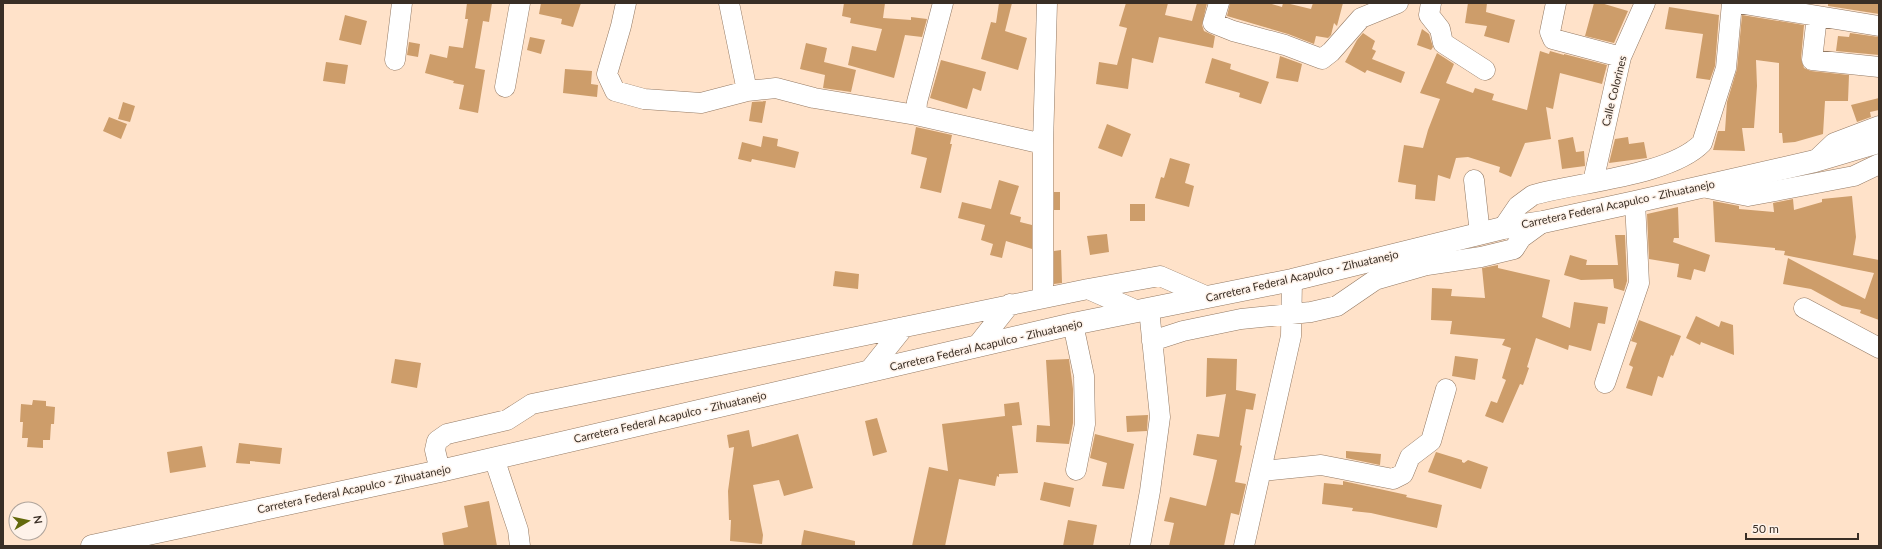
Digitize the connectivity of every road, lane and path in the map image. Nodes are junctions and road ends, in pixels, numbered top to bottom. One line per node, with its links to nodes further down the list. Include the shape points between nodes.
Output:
1 (402, 3): 17 (street)
2 (520, 3): 20 (street)
3 (626, 3): 21 (street, via 607,74 615,91 644,100 701,102)
4 (730, 3): 21 (street)
5 (943, 3): 22 (street, via 917,102)
6 (1048, 3): 25 (street)
7 (1219, 3): 8 (street, via 1213,23 1322,59 1361,18)
8 (1398, 3)
9 (1431, 3): 19 (street, via 1429,15 1440,29 1443,43)
10 (1556, 3): 16 (street, via 1550,32 1553,39)
11 (1645, 3): 16 (street, Calle Colorines)
12 (1732, 3): 29 (street, via 1726,68 1702,143 1694,151 1653,169)
13 (1738, 3): 14 (street)
14 (1817, 16): 15 (street); 18 (street, via 1812,60)
15 (1879, 26)
16 (1621, 57): 29 (street, Calle Colorines)
17 (395, 60)
18 (1879, 67)
19 (1485, 70)
20 (505, 87)
21 (747, 91): 22 (street, via 776,88 814,98)
22 (916, 115): 25 (street)
23 (1879, 126): 26 (street, via 1834,143)
24 (1879, 142): 26 (main road, Carretera Federal Acapulco - Zihuatanejo)
25 (1043, 144): 37 (street)
26 (1815, 161): 30 (main road, Carretera Federal Acapulco - Zihuatanejo)
27 (1879, 164): 30 (street, via 1854,176 1748,196)
28 (1474, 180): 34 (street)
29 (1592, 182): 33 (street, via 1532,195 1518,206)
30 (1700, 187): 31 (main road, Carretera Federal Acapulco - Zihuatanejo)
31 (1635, 202): 32 (main road, Carretera Federal Acapulco - Zihuatanejo); 49 (street, via 1639,283)
32 (1543, 222): 33 (main road, Carretera Federal Acapulco - Zihuatanejo); 42 (street, via 1521,238 1514,249 1427,266 1375,280 1337,306)
33 (1503, 228): 34 (main road, Carretera Federal Acapulco - Zihuatanejo)
34 (1480, 234): 35 (main road, Carretera Federal Acapulco - Zihuatanejo)
35 (1292, 280): 38 (main road, Carretera Federal Acapulco - Zihuatanejo); 42 (street)
36 (1088, 289): 37 (street); 38 (street, via 1160,276); 41 (street)
37 (1042, 297): 39 (street)
38 (1208, 298): 41 (main road, Carretera Federal Acapulco - Zihuatanejo)
39 (1010, 304): 44 (street); 46 (street)
40 (1804, 308): 47 (street)
41 (1144, 310): 43 (main road, Carretera Federal Acapulco - Zihuatanejo); 45 (street)
42 (1290, 315): 45 (street, via 1241,319 1183,331); 54 (street, via 1291,336)
43 (1073, 324): 46 (main road, Carretera Federal Acapulco - Zihuatanejo); 52 (street, via 1084,384 1085,424)
44 (904, 327): 48 (street); 53 (street, via 532,404 507,420 447,434 437,441 435,450)
45 (1152, 341): 57 (street, via 1160,417)
46 (976, 347): 48 (main road, Carretera Federal Acapulco - Zihuatanejo)
47 (1879, 348)
48 (868, 372): 51 (main road, Carretera Federal Acapulco - Zihuatanejo)
49 (1605, 383)
50 (1446, 389): 54 (street, via 1431,441 1410,457 1403,474 1393,479 1322,465)
51 (494, 458): 53 (main road, Carretera Federal Acapulco - Zihuatanejo); 56 (street, via 518,530)
52 (1076, 470)
53 (440, 471): 55 (main road, Carretera Federal Acapulco - Zihuatanejo)
54 (1262, 471): 58 (street)
55 (92, 546)
56 (520, 546)
57 (1140, 546)
58 (1244, 546)

